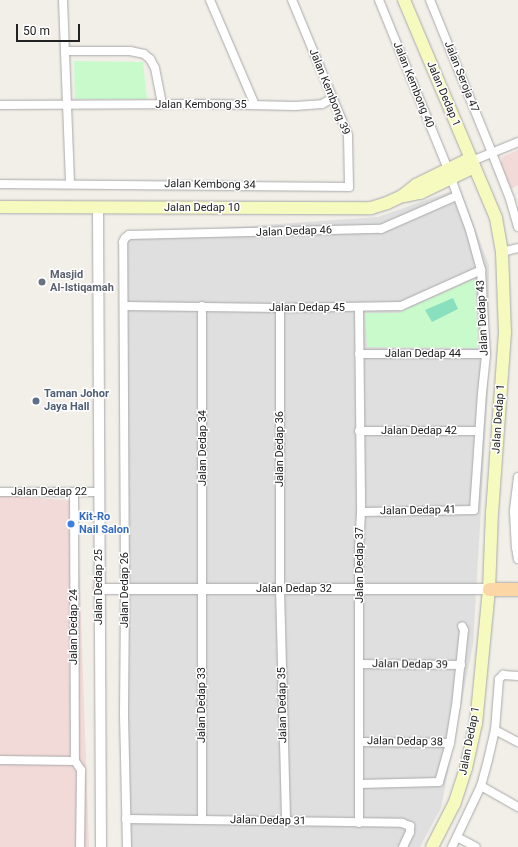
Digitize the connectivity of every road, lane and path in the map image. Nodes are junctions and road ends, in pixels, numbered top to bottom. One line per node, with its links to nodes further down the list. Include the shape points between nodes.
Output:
1 (63, 0): 7 (street)
2 (210, 0): 12 (street)
3 (292, 0): 8 (street, Jalan Kembong 39)
4 (378, 0): 16 (street, Jalan Kembong 40)
5 (404, 0): 15 (main road, Jalan Dedap 1)
6 (430, 0): 14 (street, Jalan Seroja 47)
7 (66, 51): 9 (street, via 130,51 144,54 155,68); 11 (street)
8 (333, 98): 12 (street, Jalan Kembong 35, via 322,104); 19 (street, Jalan Kembong 39, via 348,135)
9 (162, 104): 11 (street, Jalan Kembong 35); 12 (street, Jalan Kembong 35)
10 (0, 105): 11 (street, Jalan Kembong 35)
11 (67, 105): 17 (street)
12 (255, 105)
13 (518, 142): 14 (street)
14 (492, 153): 15 (street); 23 (street, Jalan Seroja 47)
15 (472, 162): 16 (main road, Jalan Dedap 10); 26 (main road, Jalan Dedap 1, via 496,218)
16 (449, 174): 20 (street, Jalan Dedap 43); 22 (main road, Jalan Dedap 10, via 420,193 402,196 370,208)
17 (70, 183): 18 (street, Jalan Kembong 34); 19 (street, Jalan Kembong 34)
18 (0, 184)
19 (349, 187)
20 (456, 196): 24 (street, Jalan Dedap 46, via 381,229 129,235); 27 (street, Jalan Dedap 43, via 470,230)
21 (0, 207): 22 (main road, Jalan Dedap 10)
22 (98, 208): 39 (street, Jalan Dedap 25)
23 (518, 227)
24 (125, 238): 28 (street, Jalan Dedap 26)
25 (518, 248): 26 (street)
26 (502, 252): 48 (main road, Jalan Dedap 1, via 505,332)
27 (481, 270): 31 (street, Jalan Dedap 45, via 401,306); 33 (street, Jalan Dedap 43)
28 (125, 306): 29 (street, Jalan Dedap 45); 44 (street, Jalan Dedap 26)
29 (202, 306): 30 (street, Jalan Dedap 45); 45 (street, Jalan Dedap 34)
30 (280, 308): 31 (street, Jalan Dedap 45); 46 (street, Jalan Dedap 36)
31 (359, 308): 32 (street, Jalan Dedap 37)
32 (359, 354): 33 (street, Jalan Dedap 44); 34 (street, Jalan Dedap 37)
33 (486, 354): 35 (street, Jalan Dedap 43)
34 (359, 431): 35 (street, Jalan Dedap 42); 41 (street, Jalan Dedap 37)
35 (479, 431): 40 (street, Jalan Dedap 43)
36 (518, 477): 42 (street, via 514,512)
37 (0, 492): 38 (street, Jalan Dedap 22)
38 (74, 492): 39 (street, Jalan Dedap 22); 59 (street, Jalan Dedap 24)
39 (98, 492): 43 (street, Jalan Dedap 25)
40 (474, 510): 41 (street, Jalan Dedap 41)
41 (361, 512): 47 (street, Jalan Dedap 37)
42 (518, 559)
43 (99, 589): 44 (street, Jalan Dedap 32); 69 (street, Jalan Dedap 25)
44 (126, 589): 45 (street, Jalan Dedap 32); 63 (street, Jalan Dedap 26)
45 (203, 589): 46 (street, Jalan Dedap 32); 64 (street, Jalan Dedap 33)
46 (280, 589): 47 (street, Jalan Dedap 32); 65 (street, Jalan Dedap 35)
47 (359, 589): 48 (street, Jalan Dedap 32); 51 (street, Jalan Dedap 37)
48 (489, 589): 49 (main road); 72 (main road, Jalan Dedap 1, via 476,723 466,768 454,804)
49 (518, 589)
50 (462, 626): 52 (street, via 464,630)
51 (359, 664): 52 (street, Jalan Dedap 39); 55 (street, Jalan Dedap 37)
52 (461, 666): 57 (street)
53 (516, 675): 54 (street, via 503,675 499,679)
54 (495, 730): 56 (street); 61 (street)
55 (359, 742): 57 (street, Jalan Dedap 38); 60 (street, Jalan Dedap 37)
56 (518, 742)
57 (450, 743): 60 (street, via 439,782)
58 (0, 760): 59 (street)
59 (75, 761): 68 (street, Jalan Dedap 24, via 81,770)
60 (359, 784): 66 (street, Jalan Dedap 37)
61 (481, 786): 62 (street); 67 (street)
62 (518, 807)
63 (126, 819): 64 (street, Jalan Dedap 31); 70 (street, Jalan Dedap 26)
64 (202, 820): 65 (street, Jalan Dedap 31)
65 (286, 822): 66 (street, Jalan Dedap 31)
66 (359, 823): 71 (street, Jalan Dedap 31, via 402,823 410,826)
67 (457, 837): 73 (street); 74 (street)
68 (80, 847)
69 (101, 847)
70 (127, 847)
71 (403, 847)
72 (432, 847)
73 (452, 847)
74 (476, 847)

